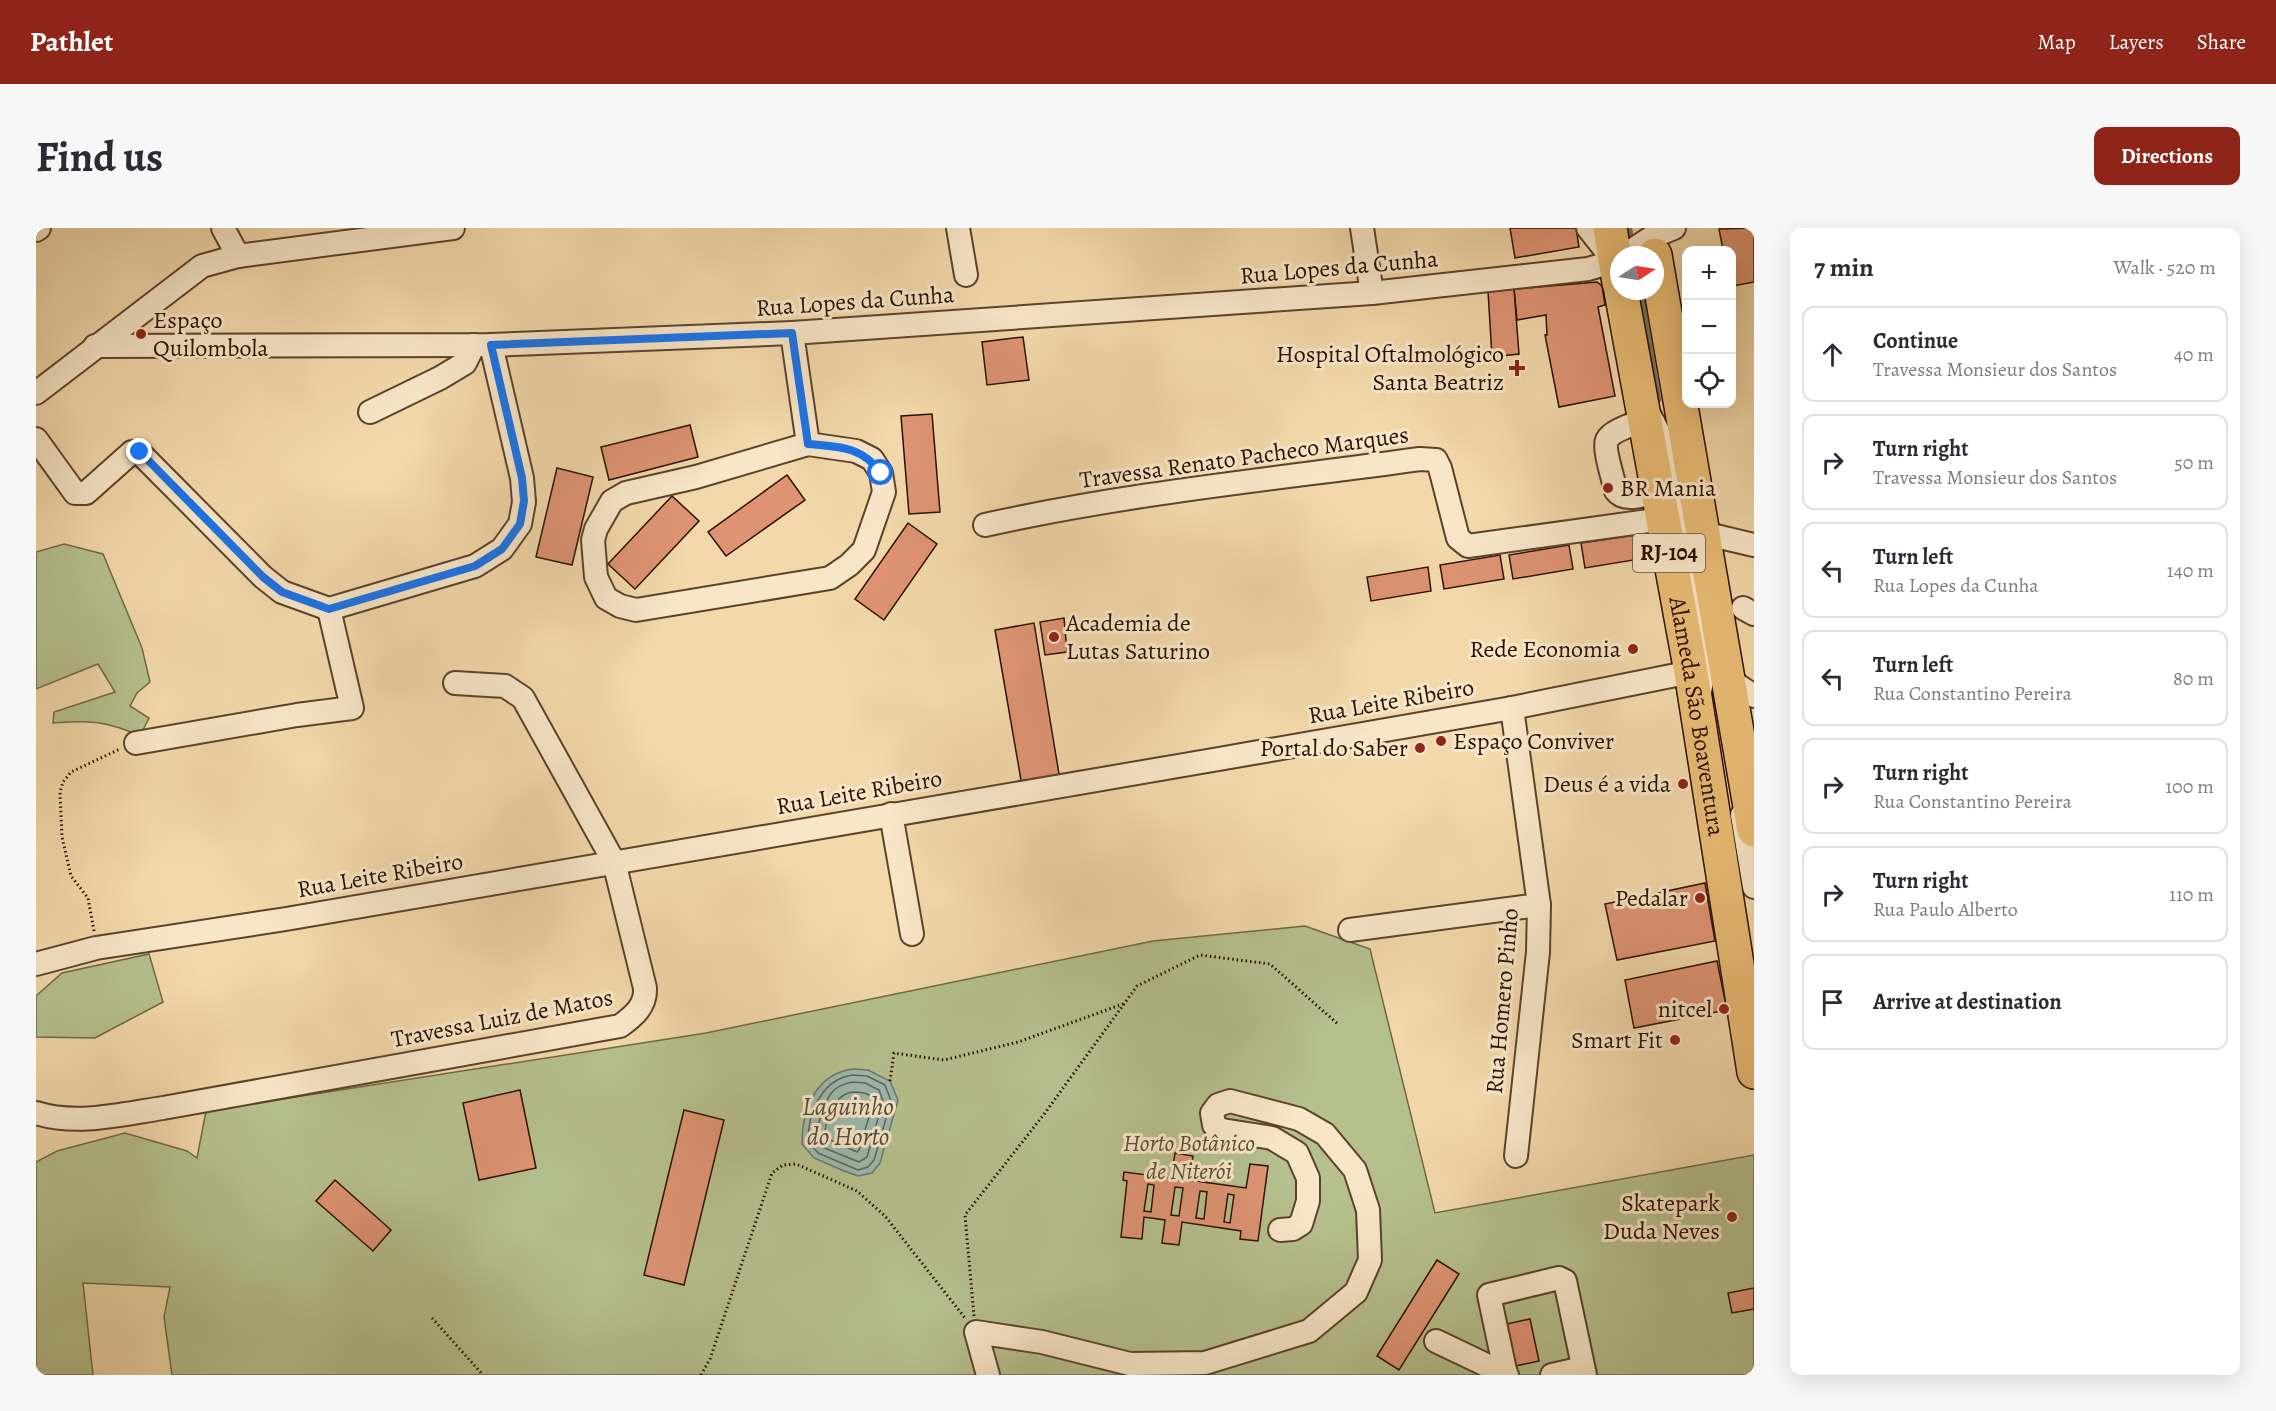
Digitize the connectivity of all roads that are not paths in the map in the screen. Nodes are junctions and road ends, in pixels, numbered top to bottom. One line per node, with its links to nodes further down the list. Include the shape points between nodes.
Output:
1 (223, 228): 8 (street)
2 (453, 228): 6 (street)
3 (958, 228): 10 (street)
4 (1362, 228): 11 (street)
5 (1588, 228): 7 (street, via 1603,248)
6 (339, 235): 8 (street)
7 (1610, 249)
8 (238, 256): 16 (street, via 202,266)
9 (1610, 261): 11 (street, Rua Lopes da Cunha, via 1588,269)
10 (966, 275)
11 (1372, 293): 14 (street, Rua Lopes da Cunha)
12 (1636, 300): 18 (highway, Alameda São Boaventura / RJ-104)
13 (1646, 300): 24 (highway, Alameda São Boaventura / RJ-104)
14 (792, 333): 15 (street, Rua Lopes da Cunha); 21 (street)
15 (482, 345): 16 (street, Rua Lopes da Cunha); 19 (street, via 465,363 440,378); 26 (street, via 522,478 520,524 502,549 475,566)
16 (95, 346): 17 (street)
17 (36, 393)
18 (1642, 409): 22 (highway, Alameda São Boaventura / RJ-104); 32 (street, via 1672,457 1705,633 1706,660)
19 (370, 412)
20 (36, 439): 26 (street, via 78,495 86,493 132,452 140,452 263,577 282,592)
21 (808, 444): 21 (street, via 626,493 612,501 593,540 596,577 606,598 636,610 830,578 849,565 864,550 881,502 881,473 872,459 856,451)
22 (1661, 506): 23 (street, Travessa Renato Pacheco Marques, via 1468,546 1458,538 1436,460 1420,459 1148,496); 28 (highway, Alameda São Boaventura / RJ-104)
23 (985, 525)
24 (1703, 533): 25 (street); 27 (highway, Alameda São Boaventura / RJ-104)
25 (1754, 545)
26 (329, 609): 33 (street, via 351,708)
27 (1722, 642): 30 (highway, Alameda São Boaventura / RJ-104); 37 (street, via 1723,706)
28 (1691, 672): 31 (street, Rua Leite Ribeiro); 32 (highway, Alameda São Boaventura / RJ-104)
29 (454, 683): 36 (street, Travessa Luiz de Matos, via 505,686 523,698)
30 (1741, 688): 35 (highway, Alameda São Boaventura / RJ-104)
31 (1512, 708): 34 (street, Rua Leite Ribeiro); 38 (street, Rua Homero Pinho)
32 (1697, 708): 42 (highway, Alameda São Boaventura / RJ-104)
33 (136, 743)
34 (891, 814): 36 (street, Rua Leite Ribeiro); 40 (street)
35 (1754, 830)
36 (614, 862): 41 (street, Rua Leite Ribeiro, via 96,948); 43 (street, Travessa Luiz de Matos, via 645,988 643,1004 620,1026 90,1119 50,1118)
37 (1754, 887)
38 (1539, 905): 39 (street); 44 (street, Rua Homero Pinho, via 1538,952)
39 (1350, 930)
40 (912, 934)
41 (36, 964)
42 (1754, 1072)
43 (36, 1113)
44 (1515, 1156)
45 (1280, 1230): 48 (street, via 1301,1224 1308,1201 1308,1178 1297,1153 1272,1138 1222,1130 1214,1125 1212,1113 1218,1105 1230,1101 1299,1119 1325,1134 1355,1170 1368,1210 1370,1260 1356,1292 1309,1331 1205,1363 1130,1364 1042,1342 976,1332)
46 (1436, 1341): 49 (street)
47 (1584, 1372): 49 (street, via 1564,1281 1559,1278 1489,1295); 50 (street)
48 (988, 1375)
49 (1506, 1375)
50 (1552, 1375)

